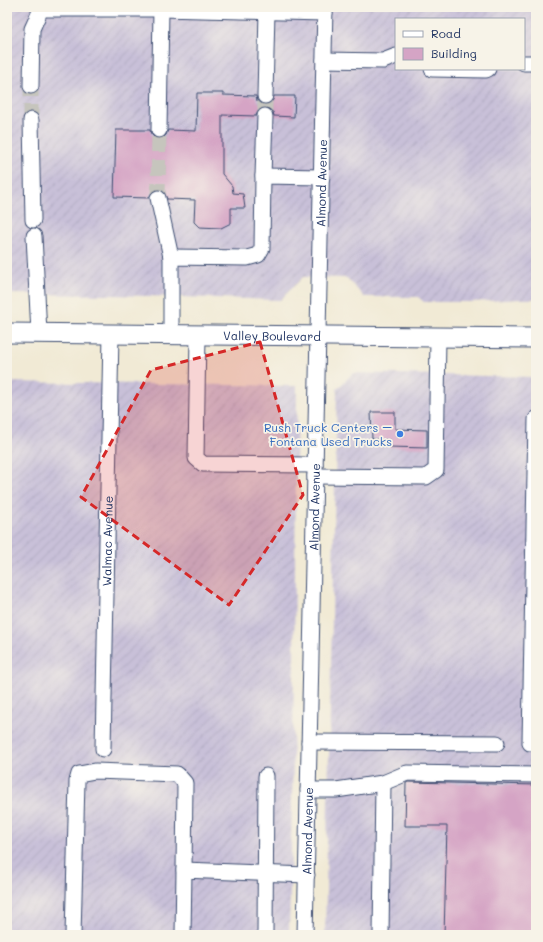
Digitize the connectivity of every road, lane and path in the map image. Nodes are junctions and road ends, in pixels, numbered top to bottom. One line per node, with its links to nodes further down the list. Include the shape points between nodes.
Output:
1 (161, 9): 3 (street); 8 (street, via 41,9 32,30); 12 (street)
2 (325, 10): 3 (street); 4 (street, Almond Avenue)
3 (267, 11): 9 (street)
4 (324, 60): 5 (street); 14 (street, Almond Avenue)
5 (392, 61)
6 (525, 63): 7 (street)
7 (536, 63)
8 (31, 86)
9 (265, 96)
10 (265, 116): 13 (street)
11 (31, 120): 16 (street)
12 (159, 130)
13 (263, 176): 14 (street); 18 (street, via 262,248 258,255 247,258)
14 (322, 178): 24 (street, Almond Avenue)
15 (158, 198): 18 (street)
16 (33, 220)
17 (34, 236): 20 (street)
18 (171, 256): 22 (street)
19 (7, 333): 20 (main road, Valley Boulevard)
20 (39, 333): 21 (main road, Valley Boulevard)
21 (111, 334): 22 (main road, Valley Boulevard); 32 (street, Walmac Avenue)
22 (171, 334): 23 (main road, Valley Boulevard)
23 (198, 335): 24 (main road, Valley Boulevard); 28 (street, via 196,458 203,464)
24 (318, 336): 25 (main road, Valley Boulevard); 28 (street, Almond Avenue)
25 (438, 337): 26 (main road, Valley Boulevard); 28 (street, via 436,470 426,477)
26 (536, 338)
27 (536, 419): 31 (street, via 530,743)
28 (315, 470): 29 (street, Almond Avenue)
29 (310, 742): 30 (street); 36 (street, Almond Avenue)
30 (497, 743)
31 (536, 743)
32 (103, 749)
33 (536, 775): 35 (street, via 407,773)
34 (266, 776): 38 (street)
35 (383, 783): 36 (street, via 336,790); 44 (street)
36 (308, 790): 39 (street, Almond Avenue)
37 (184, 870): 38 (street); 40 (street, via 185,783 178,774 95,771 79,774); 41 (street)
38 (265, 873): 39 (street); 42 (street)
39 (307, 875): 43 (street, Almond Avenue)
40 (73, 935)
41 (183, 935)
42 (265, 935)
43 (306, 935)
44 (380, 935)

